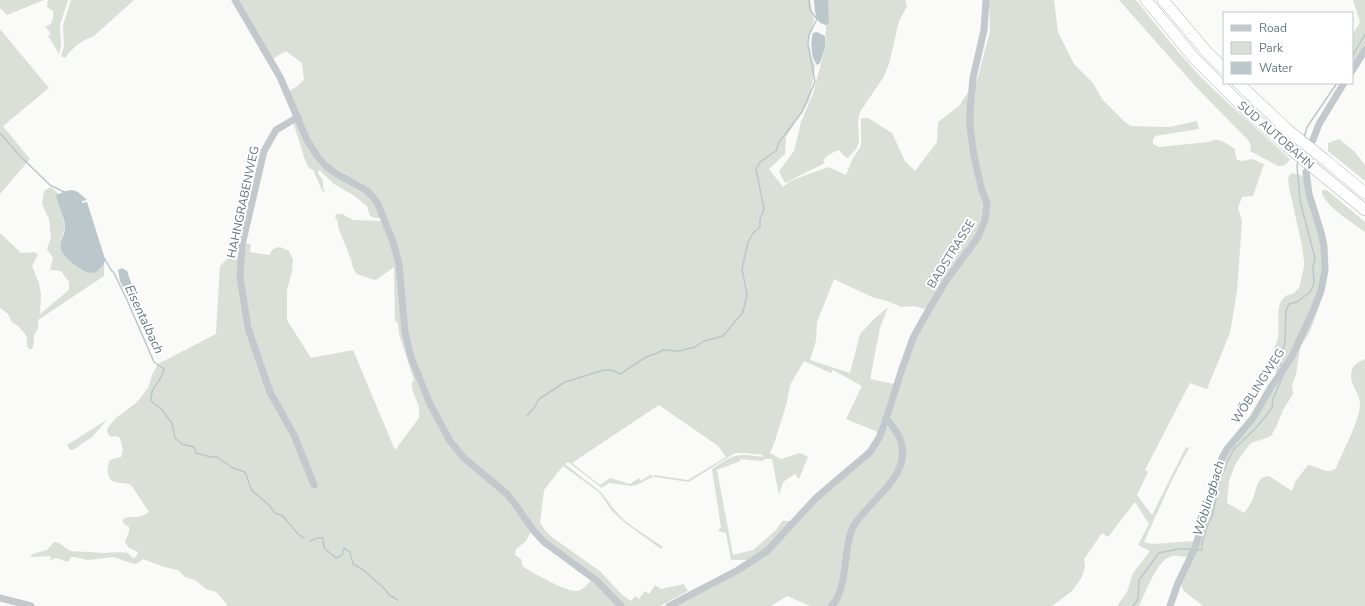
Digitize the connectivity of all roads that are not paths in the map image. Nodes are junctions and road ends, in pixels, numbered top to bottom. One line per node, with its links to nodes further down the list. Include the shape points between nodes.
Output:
1 (235, 0): 10 (street, via 277,73)
2 (986, 0): 15 (street, BADSTRASSE, via 984,30 973,78 970,111 974,156 987,204 985,220 978,237 946,281 917,332)
3 (1146, 0): 14 (highway, SÜD AUTOBAHN, bridge, via 1194,58 1246,110)
4 (1163, 0): 6 (highway)
5 (1365, 50): 7 (street)
6 (1223, 68)
7 (1353, 69)
8 (1239, 84): 13 (highway, SÜD AUTOBAHN, bridge, via 1289,131)
9 (1343, 84): 11 (street)
10 (298, 117): 16 (street, HAHNGRABENWEG, via 280,126 264,151 242,245 240,277 248,328 270,392 294,434); 19 (street, via 310,146 322,162 335,173 366,190 380,209 399,264 409,350 430,404 450,441 464,458 507,494 544,542 588,573)
11 (1313, 140)
12 (1306, 172): 22 (street, WÖBLINGWEG, via 1309,194 1324,246 1325,270 1321,291 1291,358 1253,418 1222,458 1195,548)
13 (1365, 193)
14 (1365, 210)
15 (886, 418): 20 (street, BADSTRASSE, via 879,438 870,452 816,498 767,552); 21 (street, via 901,441 902,459 890,484 853,526 841,588)
16 (314, 485)
17 (0, 598): 18 (street)
18 (31, 606)
19 (621, 606)
20 (669, 606)
21 (832, 606)
22 (1170, 606)

